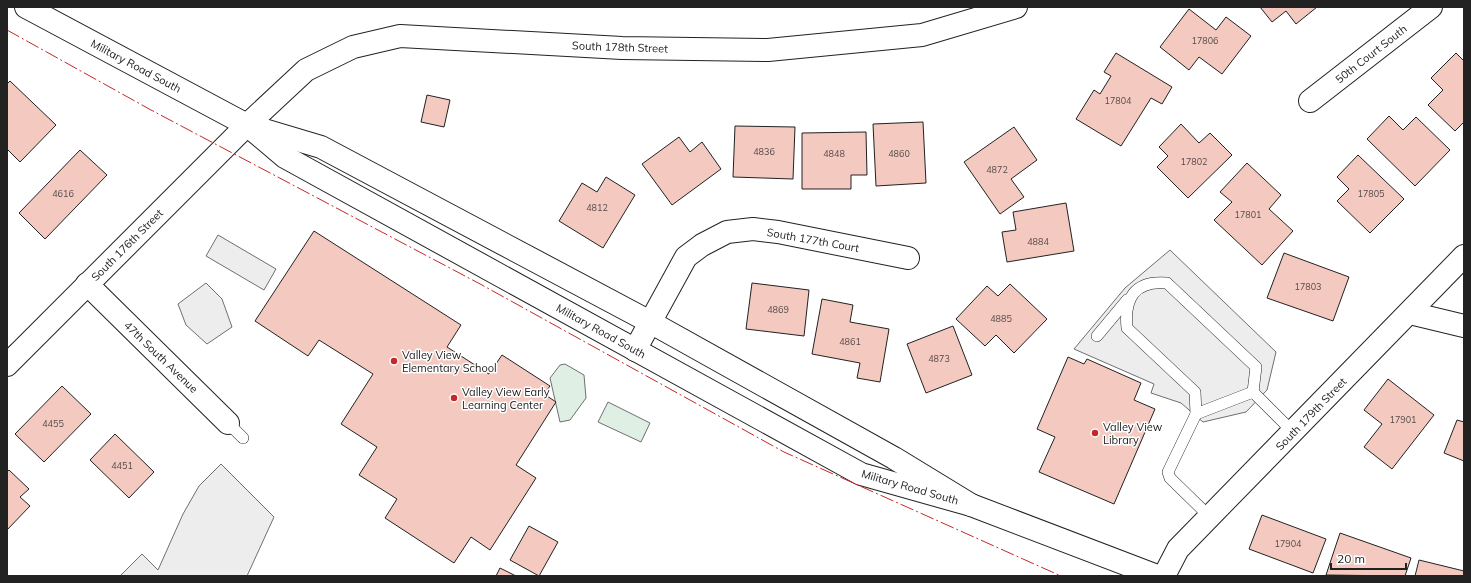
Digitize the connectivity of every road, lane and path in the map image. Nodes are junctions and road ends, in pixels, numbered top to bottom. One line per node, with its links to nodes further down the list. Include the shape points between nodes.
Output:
1 (26, 7): 5 (street, Military Road South)
2 (1016, 7): 5 (street, South 178th Street, via 922,35 768,50 622,48 400,36 353,47 306,70)
3 (1431, 7): 4 (street, 50th Court South)
4 (1310, 101)
5 (246, 125): 8 (street, South 176th Street); 11 (street, Military Road South, via 321,147); 14 (street, Military Road South, via 285,157)
6 (1464, 256): 10 (street, South 179th Street)
7 (908, 258): 11 (street, South 177th Court, via 778,232 753,229 727,232 702,244 686,257)
8 (87, 284): 15 (street, South 176th Street); 18 (street, 47th South Avenue)
9 (1130, 296): 13 (lane); 16 (lane, via 1140,287 1156,282 1167,283 1256,367); 17 (lane, via 1126,314 1127,328 1195,392)
10 (1410, 313): 12 (street); 19 (street, South 179th Street)
11 (650, 322): 14 (street, South 177th Court); 20 (street, Military Road South, via 894,458)
12 (1464, 326)
13 (1097, 336)
14 (635, 350): 20 (street, Military Road South, via 861,474)
15 (7, 365)
16 (1253, 392): 17 (lane); 19 (lane)
17 (1196, 414): 21 (lane, via 1168,472 1170,478)
18 (236, 430)
19 (1293, 432): 21 (street, South 179th Street)
20 (971, 504): 22 (street, Military Road South)
21 (1210, 517): 23 (street, South 179th Street, via 1178,549)
22 (1157, 576)
23 (1164, 576)

